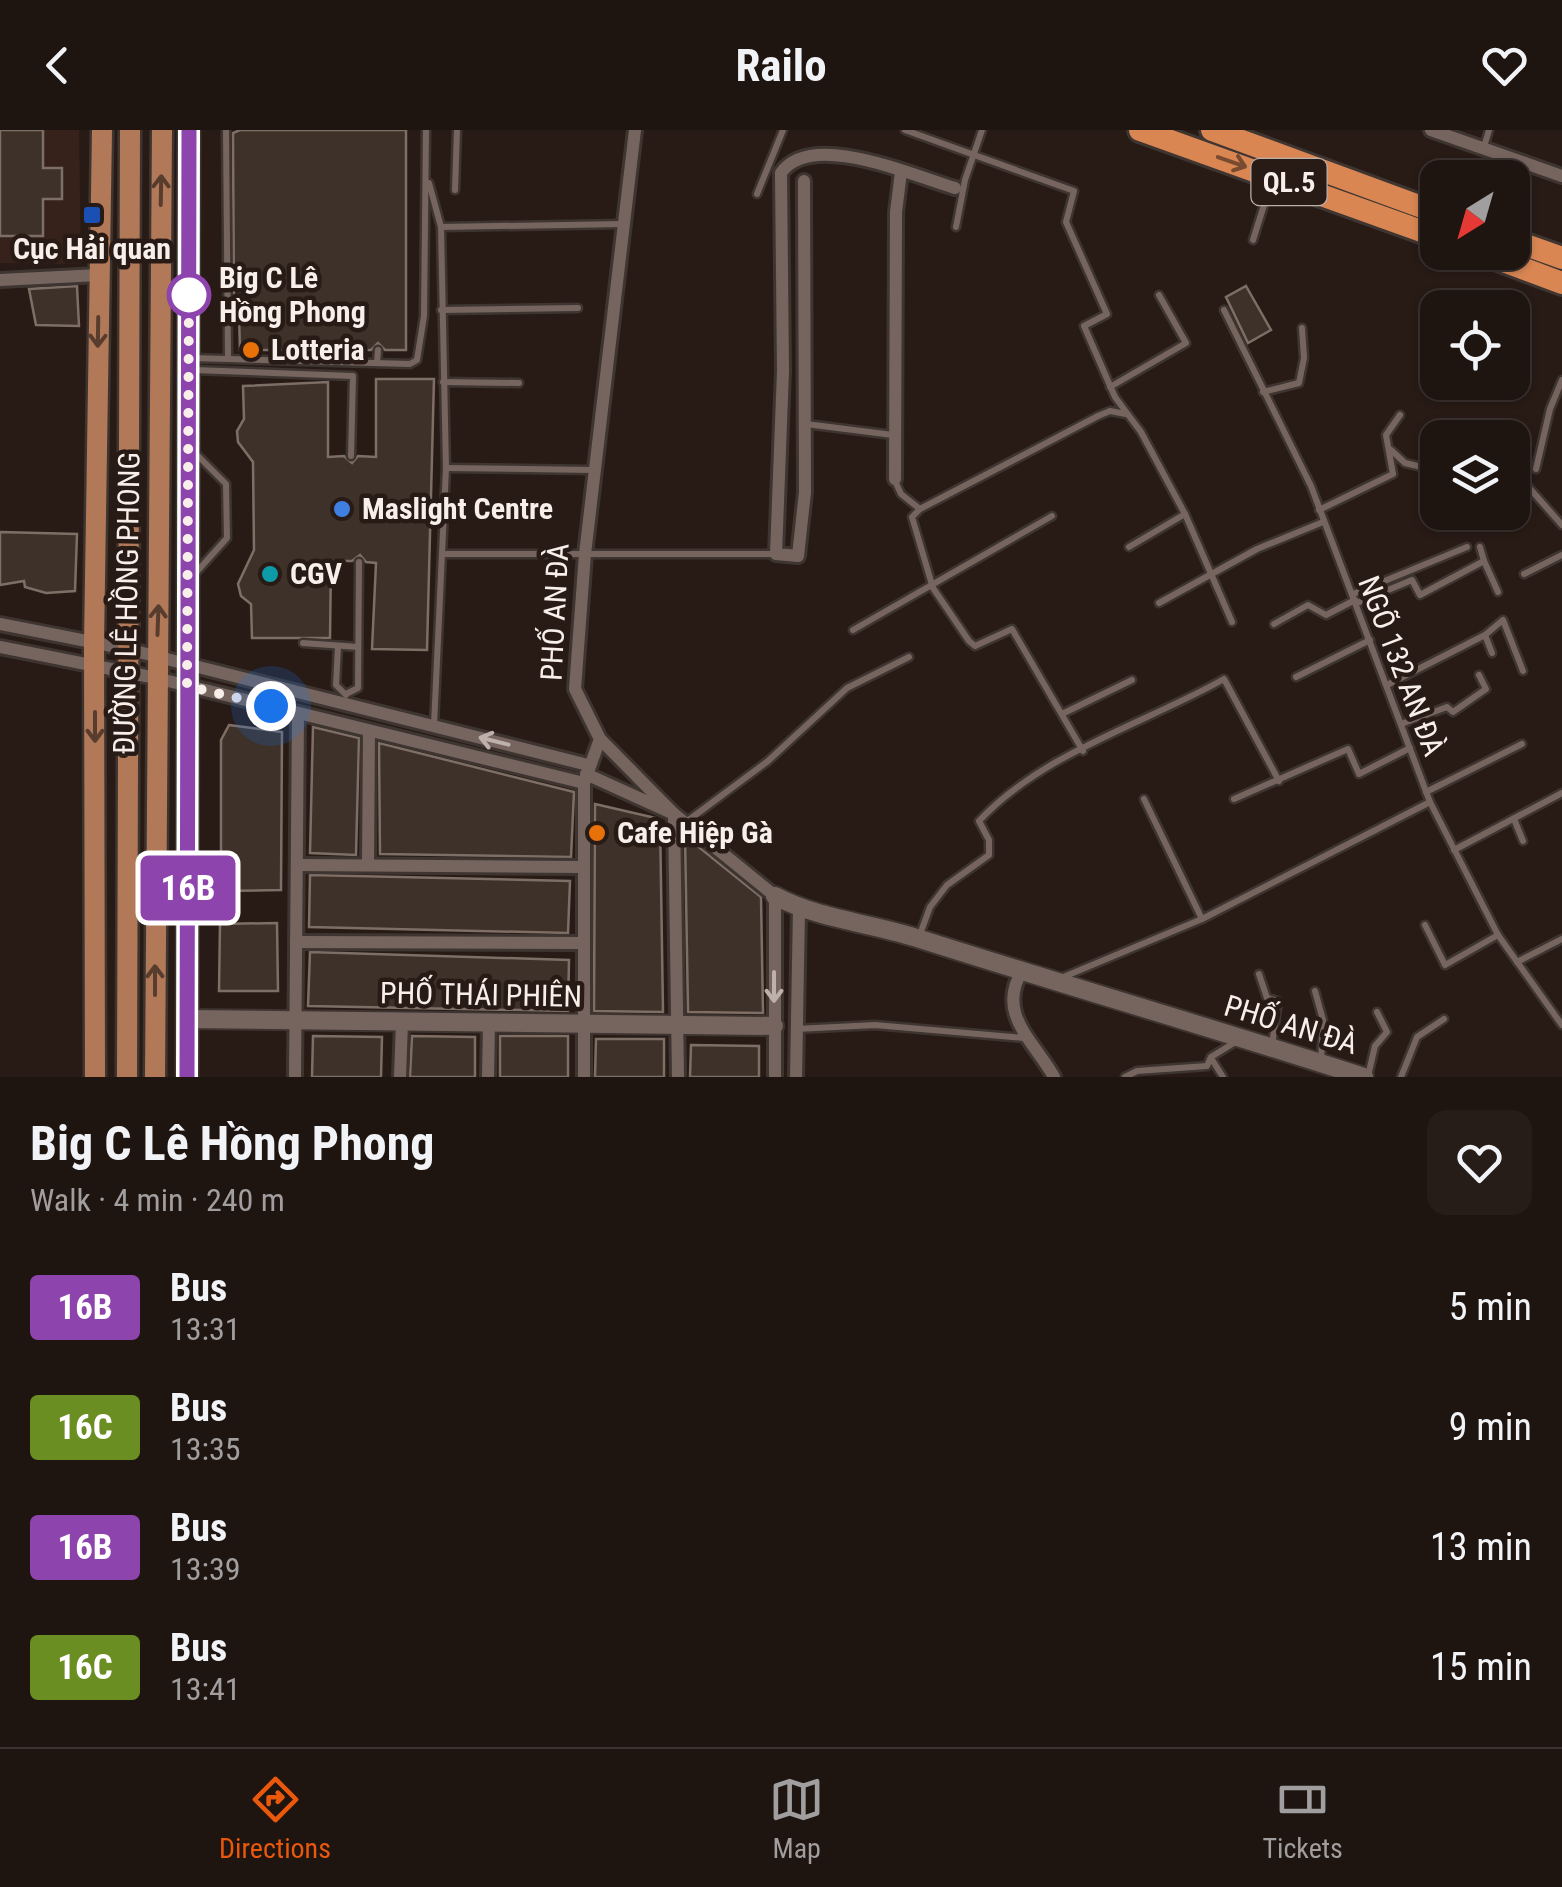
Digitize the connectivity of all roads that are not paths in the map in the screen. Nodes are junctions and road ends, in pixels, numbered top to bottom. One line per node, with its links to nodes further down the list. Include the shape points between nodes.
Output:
1 (102, 130): 36 (main road, ĐƯỜNG LÊ HỒNG PHONG)
2 (130, 130): 99 (main road, ĐƯỜNG LÊ HỒNG PHONG)
3 (162, 130): 101 (main road, ĐƯỜNG LÊ HỒNG PHONG, one-way to 3)
4 (189, 130): 47 (main road, ĐƯỜNG LÊ HỒNG PHONG)
5 (226, 130): 45 (lane)
6 (426, 130): 19 (lane)
7 (457, 130): 25 (lane)
8 (635, 130): 28 (street, PHỐ AN ĐÀ)
9 (784, 130): 26 (lane)
10 (904, 130): 18 (lane)
11 (982, 130): 18 (lane)
12 (1140, 130): 21 (highway, QL.5, one-way to 21)
13 (1212, 130): 27 (highway, QL.5)
14 (1432, 130): 16 (street)
15 (1489, 130): 17 (lane)
16 (1464, 135): 17 (street)
17 (1484, 147): 22 (street)
18 (973, 156): 30 (lane); 51 (lane, via 1074,191 1066,222 1107,314 1084,326)
19 (426, 172): 29 (lane); 46 (lane, via 420,352 410,364)
20 (901, 172): 24 (street); 56 (street); 77 (street, via 826,151 797,156 781,173)
21 (1273, 176): 31 (highway, QL.5); 32 (lane)
22 (1562, 176)
23 (804, 181): 55 (street)
24 (954, 188)
25 (455, 190)
26 (758, 194)
27 (1420, 205)
28 (623, 224): 29 (lane); 63 (street, PHỐ AN ĐÀ)
29 (441, 227): 41 (lane)
30 (956, 227)
31 (1420, 230)
32 (1254, 240)
33 (1530, 246): 34 (highway)
34 (1562, 258)
35 (1527, 270): 38 (highway)
36 (99, 275): 37 (street); 95 (main road, ĐƯỜNG LÊ HỒNG PHONG, one-way to 95)
37 (0, 280)
38 (1562, 283)
39 (1159, 295): 51 (lane, via 1186,344)
40 (578, 308): 41 (lane)
41 (441, 310): 49 (lane)
42 (1224, 310): 52 (lane, NGÕ 132 AN ĐÀ)
43 (1302, 328): 52 (lane, via 1299,382)
44 (378, 350): 46 (lane)
45 (228, 358): 46 (lane); 47 (lane)
46 (378, 363)
47 (189, 364): 57 (main road, ĐƯỜNG LÊ HỒNG PHONG); 59 (lane, via 353,376)
48 (1562, 380): 62 (lane)
49 (443, 382): 50 (lane); 61 (lane)
50 (519, 383)
51 (1110, 387): 54 (lane)
52 (1263, 392): 67 (lane, NGÕ 132 AN ĐÀ)
53 (1400, 415): 58 (lane, via 1386,435)
54 (1130, 416): 66 (lane, via 1098,416); 68 (lane)
55 (805, 424): 56 (lane); 77 (street, via 798,556)
56 (894, 435): 64 (street)
57 (188, 446): 83 (main road, ĐƯỜNG LÊ HỒNG PHONG); 83 (lane, via 228,491 225,544)
58 (1392, 450): 60 (lane); 67 (lane, via 1393,474)
59 (351, 456)
60 (1420, 466)
61 (446, 468): 63 (lane); 75 (lane)
62 (1536, 468)
63 (594, 470): 76 (street, PHỐ AN ĐÀ)
64 (895, 480): 66 (lane)
65 (1530, 489): 71 (lane)
66 (920, 508): 84 (lane, via 913,525)
67 (1319, 510): 70 (lane, NGÕ 132 AN ĐÀ)
68 (1185, 514): 72 (lane); 82 (lane)
69 (1052, 516): 84 (lane)
70 (1324, 522): 82 (lane); 86 (lane, NGÕ 132 AN ĐÀ)
71 (1562, 525)
72 (1128, 547)
73 (1467, 547): 86 (lane)
74 (1480, 547): 79 (lane)
75 (443, 554): 76 (lane); 117 (lane)
76 (585, 554): 77 (lane); 119 (street, PHỐ AN ĐÀ, via 575,689)
77 (776, 554)
78 (1562, 556): 81 (lane)
79 (1484, 561): 85 (lane); 86 (lane, via 1420,595 1412,580)
80 (358, 562): 98 (lane)
81 (1524, 574)
82 (1212, 576): 87 (lane); 88 (lane)
83 (188, 581): 103 (main road, ĐƯỜNG LÊ HỒNG PHONG)
84 (933, 588): 91 (lane); 114 (lane, via 976,646 1012,629)
85 (1498, 592)
86 (1355, 599): 90 (lane, via 1326,615 1308,606); 93 (lane, NGÕ 132 AN ĐÀ)
87 (1158, 604)
88 (1232, 622)
89 (0, 624): 95 (street)
90 (1274, 624)
91 (853, 630)
92 (1485, 635): 100 (lane); 105 (lane, via 1503,620); 111 (lane)
93 (1370, 640): 108 (lane); 111 (lane, NGÕ 132 AN ĐÀ)
94 (304, 643): 96 (lane)
95 (94, 644): 99 (street); 104 (main road, ĐƯỜNG LÊ HỒNG PHONG)
96 (338, 646): 98 (lane); 113 (lane, via 336,685)
97 (0, 647): 104 (street)
98 (358, 647): 113 (lane, via 358,688)
99 (127, 649): 101 (street); 106 (main road, ĐƯỜNG LÊ HỒNG PHONG)
100 (1492, 654)
101 (156, 656): 103 (street); 109 (main road, ĐƯỜNG LÊ HỒNG PHONG)
102 (909, 657): 130 (lane, via 847,688 768,761)
103 (188, 663): 112 (main road, ĐƯỜNG LÊ HỒNG PHONG); 113 (street)
104 (96, 666): 106 (street); 167 (main road, ĐƯỜNG LÊ HỒNG PHONG, one-way to 167)
105 (1523, 671)
106 (128, 672): 109 (street); 168 (main road, ĐƯỜNG LÊ HỒNG PHONG)
107 (1478, 675): 116 (lane, via 1486,689 1453,712 1447,707)
108 (1296, 677)
109 (156, 678): 112 (street); 169 (main road, ĐƯỜNG LÊ HỒNG PHONG, one-way to 109)
110 (1132, 680): 114 (lane)
111 (1387, 685): 116 (lane, NGÕ 132 AN ĐÀ)
112 (187, 686): 115 (street); 153 (main road, ĐƯỜNG LÊ HỒNG PHONG)
113 (350, 702): 117 (street); 118 (street)
114 (1064, 713): 122 (lane)
115 (298, 714): 118 (street); 134 (street)
116 (1401, 724): 121 (lane, NGÕ 132 AN ĐÀ)
117 (434, 726): 123 (street, one-way to 117)
118 (362, 729): 123 (street); 135 (street)
119 (600, 739): 123 (street); 130 (street, PHỐ AN ĐÀ)
120 (1522, 744): 125 (lane)
121 (1410, 748): 124 (lane, via 1359,774 1348,749); 125 (lane, NGÕ 132 AN ĐÀ)
122 (1083, 751): 124 (lane, via 1224,679); 142 (lane, via 999,800 980,821 988,855 946,885)
123 (586, 774): 130 (street); 136 (street)
124 (1280, 781): 128 (lane)
125 (1426, 792): 129 (lane, NGÕ 132 AN ĐÀ)
126 (1562, 793): 131 (lane)
127 (1144, 799): 139 (lane)
128 (1234, 799)
129 (1430, 802): 133 (lane, NGÕ 132 AN ĐÀ); 139 (lane)
130 (679, 818): 137 (street, PHỐ AN ĐÀ); 159 (street)
131 (1514, 818): 132 (lane); 133 (lane)
132 (1523, 841)
133 (1454, 850): 141 (lane, NGÕ 132 AN ĐÀ)
134 (296, 865): 135 (street); 144 (street)
135 (368, 865): 136 (street)
136 (583, 867): 145 (street)
137 (775, 896): 138 (street, PHỐ AN ĐÀ); 160 (street, one-way to 160)
138 (799, 908): 142 (street, PHỐ AN ĐÀ); 161 (street)
139 (1202, 919): 149 (lane)
140 (1425, 925): 141 (lane, via 1445,965)
141 (1498, 935): 146 (lane, NGÕ 132 AN ĐÀ)
142 (918, 938): 147 (street, PHỐ AN ĐÀ)
143 (1562, 939): 146 (lane)
144 (296, 942): 145 (street); 154 (street)
145 (584, 943): 157 (street)
146 (1517, 962): 158 (lane, NGÕ 132 AN ĐÀ)
147 (1022, 971): 149 (street, PHỐ AN ĐÀ); 162 (street, via 1011,1006)
148 (1260, 974): 164 (lane, via 1267,998 1278,1001)
149 (1048, 983): 163 (street, PHỐ AN ĐÀ)
150 (1315, 990): 166 (lane, via 1323,1020)
151 (1378, 1012): 181 (lane, via 1387,1032 1373,1050)
152 (1444, 1019): 182 (lane, via 1417,1037)
153 (188, 1020): 154 (street, PHỐ THÁI PHIÊN); 170 (main road, ĐƯỜNG LÊ HỒNG PHONG)
154 (295, 1021): 155 (street, PHỐ THÁI PHIÊN); 171 (street)
155 (402, 1022): 156 (street, PHỐ THÁI PHIÊN); 172 (street)
156 (489, 1023): 157 (street, PHỐ THÁI PHIÊN); 173 (street)
157 (584, 1024): 159 (street, PHỐ THÁI PHIÊN); 174 (street)
158 (1562, 1024)
159 (679, 1025): 160 (street, PHỐ THÁI PHIÊN); 175 (street)
160 (774, 1026): 176 (street)
161 (796, 1029): 162 (lane, via 875,1025); 177 (street)
162 (1024, 1038): 178 (street)
163 (1242, 1038): 164 (street, PHỐ AN ĐÀ); 165 (lane)
164 (1272, 1048): 166 (street, PHỐ AN ĐÀ)
165 (1210, 1057): 179 (lane, via 1207,1066); 180 (lane)
166 (1321, 1063): 181 (street, PHỐ AN ĐÀ)
167 (95, 1077)
168 (127, 1077)
169 (155, 1077)
170 (187, 1077)
171 (295, 1077)
172 (400, 1077)
173 (488, 1077)
174 (584, 1077)
175 (678, 1077)
176 (775, 1077)
177 (796, 1077)
178 (1054, 1077)
179 (1125, 1077)
180 (1223, 1077)
181 (1366, 1077)
182 (1401, 1077)

